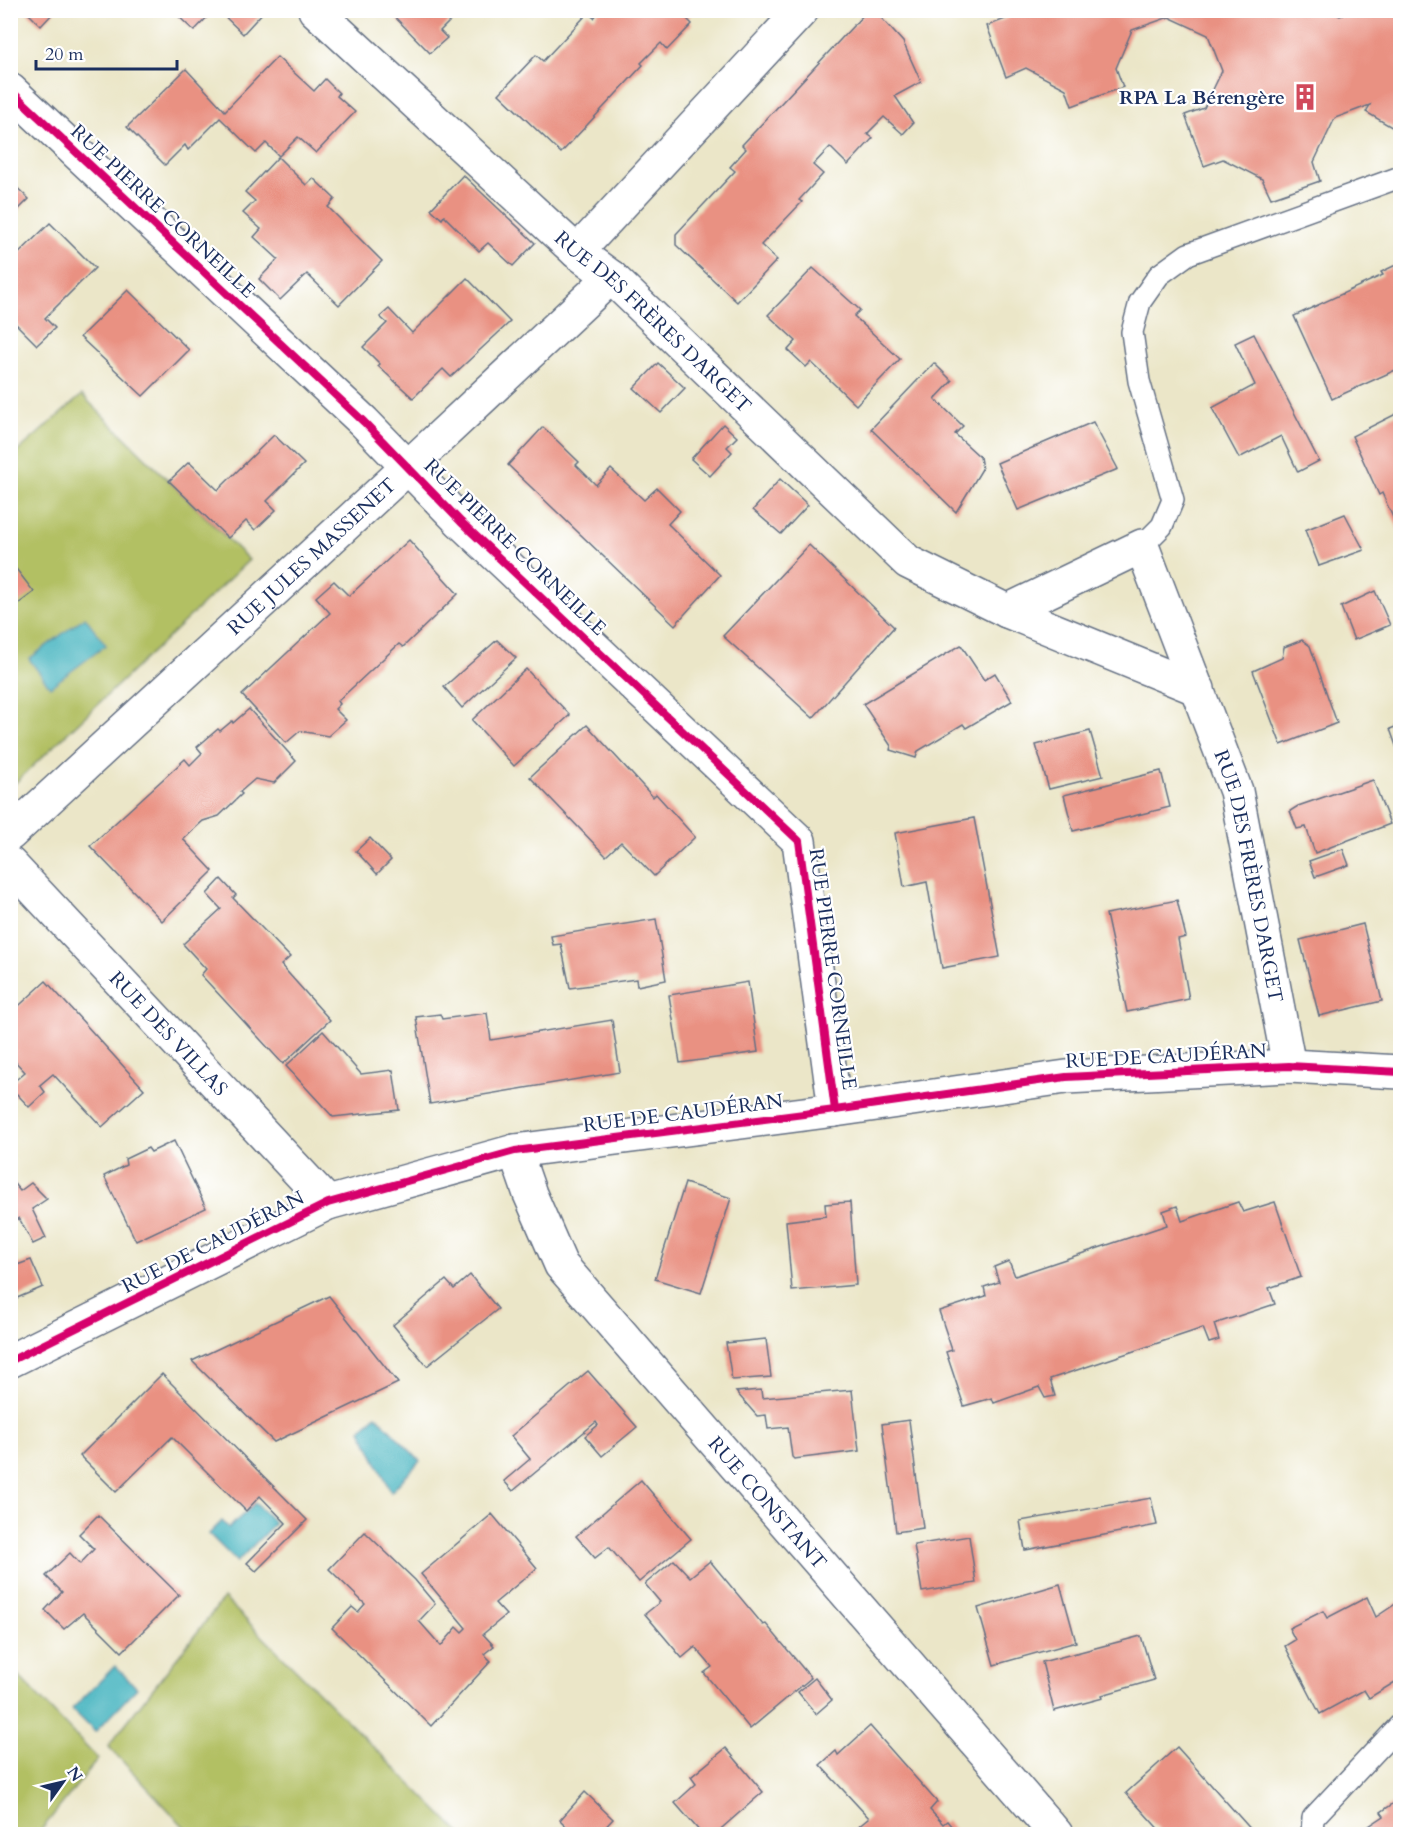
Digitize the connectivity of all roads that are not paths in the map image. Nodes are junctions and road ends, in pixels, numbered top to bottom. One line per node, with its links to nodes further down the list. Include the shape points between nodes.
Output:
1 (315, 10): 5 (street, RUE DES FRÈRES DARGET)
2 (802, 10): 5 (street)
3 (10, 90): 7 (street, RUE PIERRE CORNEILLE)
4 (1401, 177): 8 (lane, via 1188,254 1159,275 1140,302 1132,332 1139,381 1173,500 1162,526)
5 (577, 252): 6 (street, RUE DES FRÈRES DARGET)
6 (611, 277): 7 (street, RUE JULES MASSENET); 9 (street, RUE DES FRÈRES DARGET, via 908,562)
7 (408, 467): 11 (street, RUE JULES MASSENET); 15 (street, RUE PIERRE CORNEILLE, via 461,522 799,841)
8 (1142, 546): 9 (street); 10 (street, RUE DES FRÈRES DARGET)
9 (1007, 611): 10 (street, RUE DES FRÈRES DARGET)
10 (1198, 689): 13 (street, RUE DES FRÈRES DARGET, via 1236,791)
11 (10, 834)
12 (10, 864): 17 (street, RUE DES VILLAS)
13 (1289, 1066): 14 (street, RUE DE CAUDÉRAN); 15 (street, RUE DE CAUDÉRAN, via 1066,1077)
14 (1401, 1072)
15 (835, 1110): 16 (street, RUE DE CAUDÉRAN)
16 (515, 1150): 17 (street, RUE DE CAUDÉRAN); 20 (street, RUE CONSTANT, via 561,1265)
17 (328, 1203): 18 (street, RUE DE CAUDÉRAN)
18 (10, 1361)
19 (1401, 1725): 21 (lane, via 1313,1818)
20 (1056, 1834)
21 (1312, 1834)

